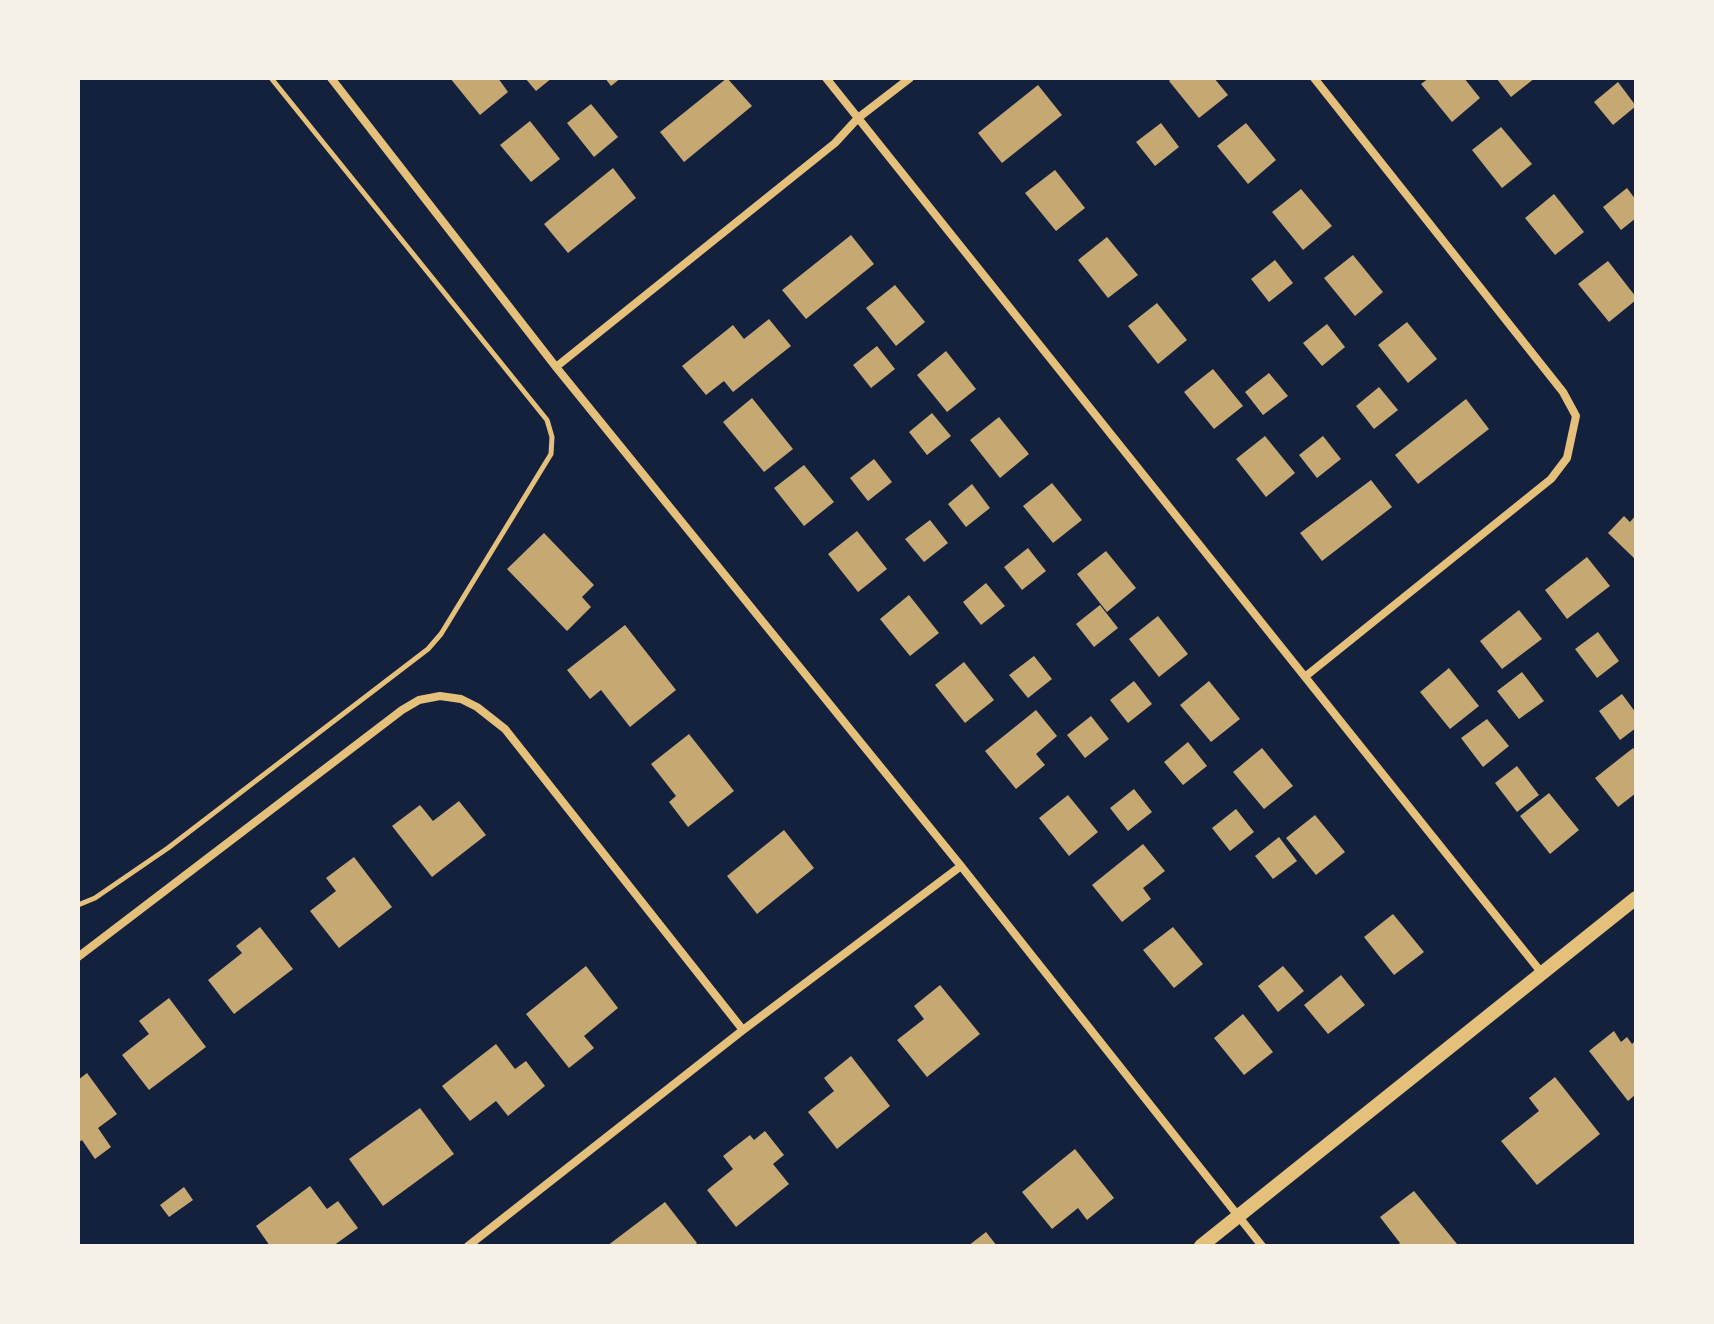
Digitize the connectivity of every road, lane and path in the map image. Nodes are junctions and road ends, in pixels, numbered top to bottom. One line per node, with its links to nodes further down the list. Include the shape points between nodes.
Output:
1 (271, 78): 11 (path, via 547,420 551,454 428,649 168,848)
2 (331, 78): 7 (street)
3 (826, 78): 6 (street)
4 (910, 78): 6 (street)
5 (1314, 78): 8 (street, via 1563,392 1576,416 1567,458 1551,479)
6 (858, 118): 7 (street, via 835,143); 8 (street)
7 (556, 367): 9 (street)
8 (1306, 676): 13 (street)
9 (961, 866): 14 (street); 15 (street)
10 (1636, 898): 13 (street)
11 (78, 905)
12 (78, 957): 14 (street, via 402,710 440,696 477,707 505,729)
13 (1541, 972): 15 (street)
14 (743, 1030): 16 (street)
15 (1239, 1217): 17 (street); 18 (street)
16 (468, 1246)
17 (1201, 1246)
18 (1262, 1246)

